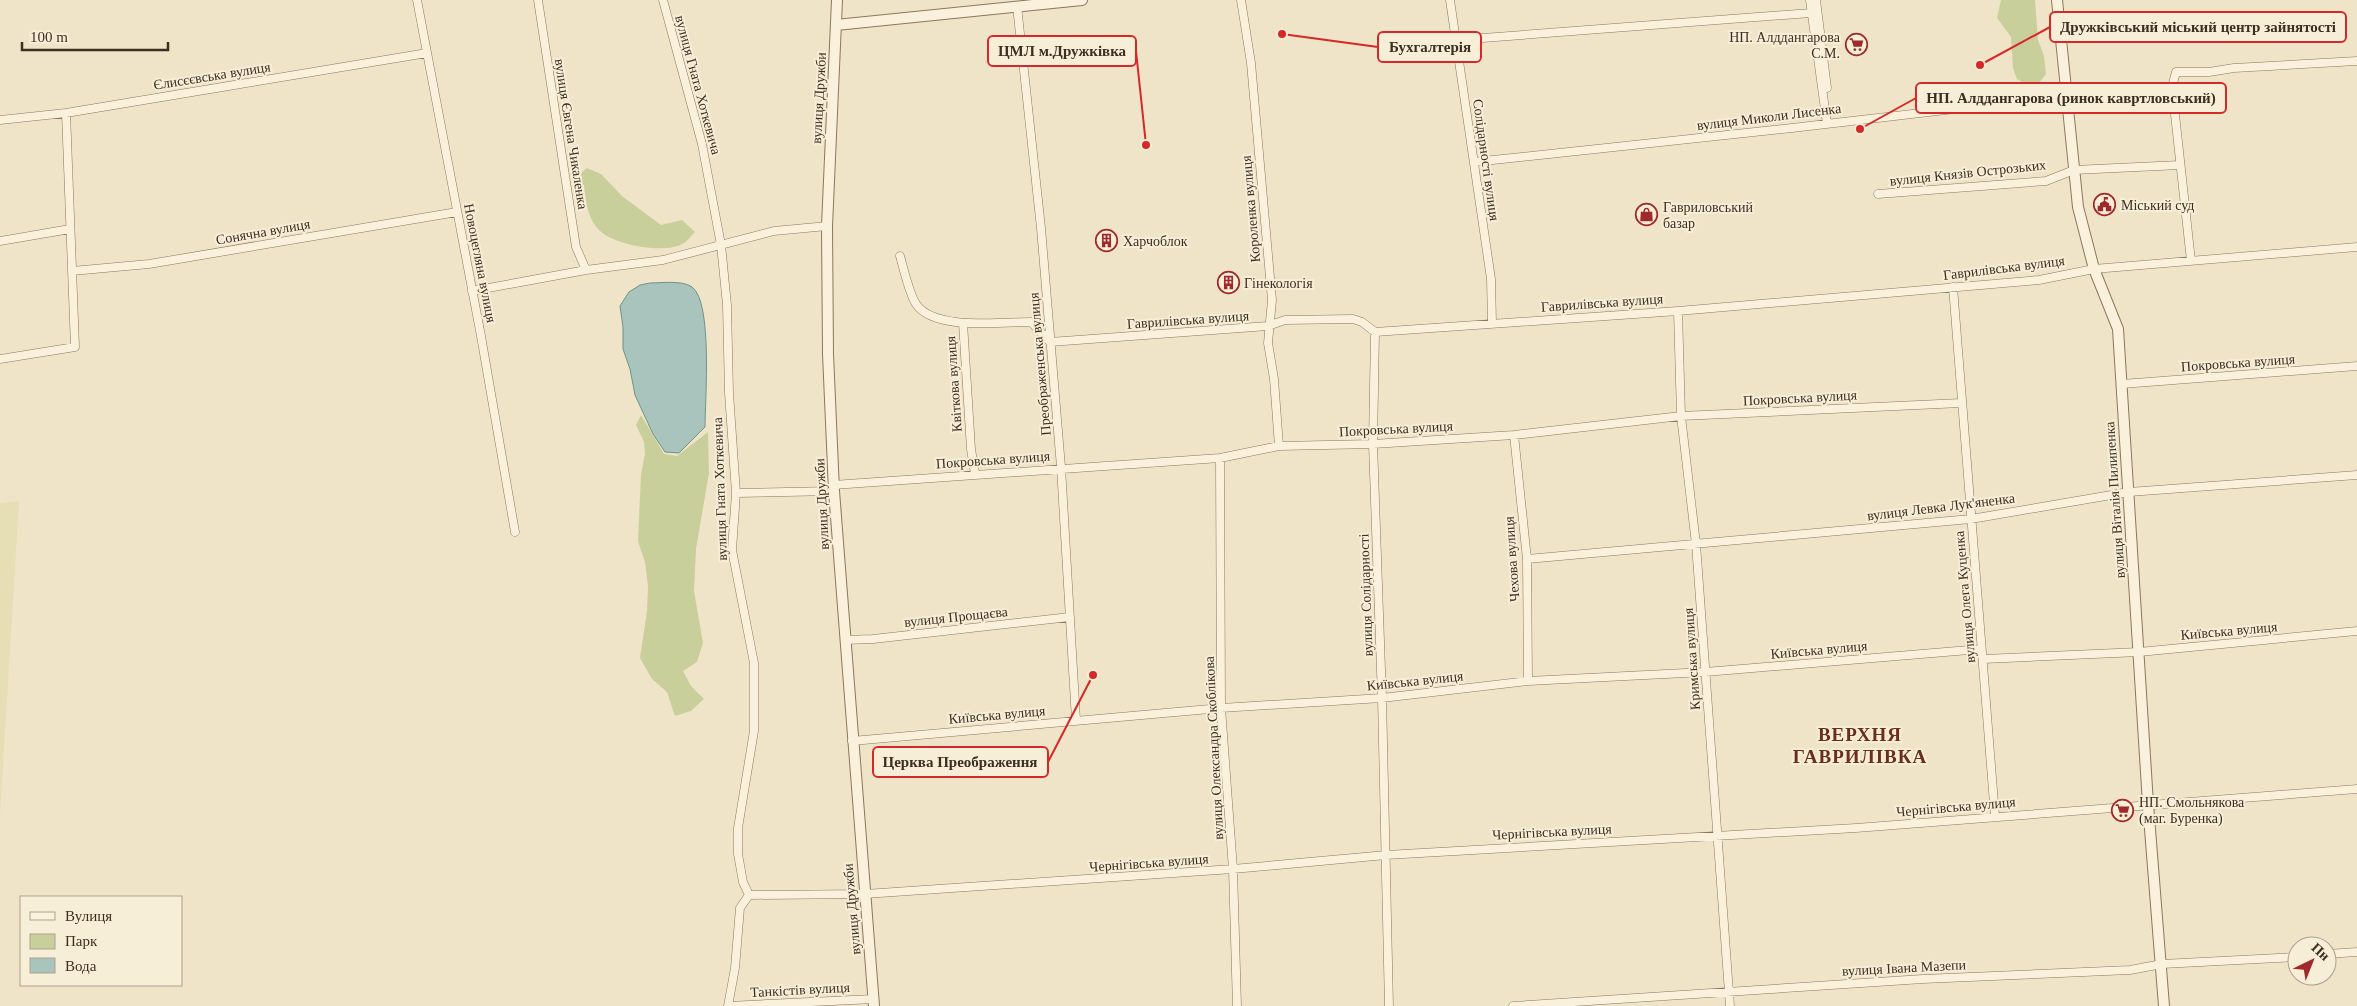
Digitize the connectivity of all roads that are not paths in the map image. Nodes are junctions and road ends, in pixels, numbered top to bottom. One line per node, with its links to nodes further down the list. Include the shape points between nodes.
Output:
1 (417, 0): 16 (street, Новоцегляна вулиця)
2 (538, 0): 35 (street, вулиця Євгена Чикаленка, via 576,247)
3 (663, 0): 30 (street, вулиця Гната Хоткевича, via 702,144)
4 (837, 0): 14 (street, вулиця Дружби)
5 (1082, 0): 11 (street)
6 (1241, 0): 42 (street, Короленка вулиця, via 1251,63 1271,291)
7 (1450, 0): 15 (street, Солідарності вулиця)
8 (1810, 0): 13 (street)
9 (1816, 0): 21 (street)
10 (2057, 0): 18 (street, вулиця Віталія Пилипенка)
11 (1051, 2): 12 (street)
12 (1017, 6): 14 (street); 44 (street, Преображенська вулиця)
13 (1811, 13): 15 (street); 21 (street)
14 (836, 25): 27 (street, вулиця Дружби)
15 (1456, 40): 22 (street, Солідарності вулиця)
16 (427, 53): 19 (street, Єлисєєвська вулиця); 26 (street, Новоцегляна вулиця)
17 (2357, 61): 23 (street, via 2176,72 2172,87)
18 (2066, 96): 21 (street, вулиця Миколи Лисенка); 24 (street, вулиця Віталія Пилипенка)
19 (66, 113): 20 (street, Єлисєєвська вулиця); 28 (street)
20 (0, 120)
21 (1829, 123): 22 (street, вулиця Миколи Лисенка)
22 (1474, 162): 41 (street, Солідарності вулиця, via 1491,278)
23 (2180, 165): 24 (street, вулиця Князів Острозьких); 33 (street)
24 (2074, 170): 25 (street, вулиця Князів Острозьких, via 2046,181); 34 (street, вулиця Віталія Пилипенка, via 2078,207)
25 (1878, 194)
26 (457, 212): 36 (street, Сонячна вулиця, via 149,264); 38 (street, Новоцегляна вулиця)
27 (827, 226): 30 (street, via 774,231); 57 (street, вулиця Дружби)
28 (70, 229): 29 (street); 36 (street)
29 (0, 241)
30 (721, 245): 35 (street, via 664,260); 59 (street, вулиця Гната Хоткевича, via 728,305 729,393)
31 (2357, 248): 33 (street, Гаврилівська вулиця)
32 (900, 256): 40 (street, via 916,304 927,315)
33 (2191, 261): 34 (street, Гаврилівська вулиця)
34 (2094, 269): 37 (street, Гаврилівська вулиця, via 2039,280); 47 (street, вулиця Віталія Пилипенка, via 2118,329)
35 (586, 270): 38 (street)
36 (72, 271): 45 (street, via 75,347)
37 (1953, 287): 39 (street, Гаврилівська вулиця); 48 (street, вулиця Олега Куценка)
38 (472, 290): 61 (street, Новоцегляна вулиця)
39 (1678, 311): 41 (street, Гаврилівська вулиця); 49 (street, Кримська вулиця)
40 (963, 323): 44 (street, via 1031,322); 55 (street, Квіткова вулиця)
41 (1492, 323): 43 (street, Гаврилівська вулиця)
42 (1268, 326): 43 (street, Гаврилівська вулиця, via 1285,320 1352,318); 44 (street, Гаврилівська вулиця); 52 (street, Короленка вулиця)
43 (1375, 332): 51 (street, вулиця Солідарності)
44 (1050, 342): 54 (street, Преображенська вулиця)
45 (0, 359)
46 (2357, 366): 47 (street, Покровська вулиця)
47 (2122, 384): 58 (street, вулиця Віталія Пилипенка)
48 (1961, 403): 49 (street, Покровська вулиця); 60 (street, вулиця Олега Куценка)
49 (1681, 416): 50 (street, Покровська вулиця); 62 (street, Кримська вулиця)
50 (1514, 435): 51 (street, Покровська вулиця); 63 (street, Чехова вулиця)
51 (1373, 444): 52 (street, Покровська вулиця); 72 (street, вулиця Солідарності)
52 (1279, 446): 53 (street, Покровська вулиця)
53 (1220, 458): 54 (street, Покровська вулиця); 73 (street, вулиця Олександра Скоблікова)
54 (1061, 467): 55 (street, Покровська вулиця); 64 (street, Преображенська вулиця)
55 (975, 474): 57 (street, Покровська вулиця)
56 (2357, 475): 58 (street, вулиця Левка Лук'яненка)
57 (833, 488): 59 (street, Покровська вулиця); 66 (street, вулиця Дружби)
58 (2129, 492): 60 (street, вулиця Левка Лук'яненка); 68 (street, вулиця Віталія Пилипенка)
59 (736, 493): 83 (street, вулиця Гната Хоткевича, via 732,550 754,663 754,731 738,828 738,854)
60 (1971, 519): 62 (street, вулиця Левка Лук'яненка); 67 (street, вулиця Олега Куценка)
61 (515, 532)
62 (1696, 544): 63 (street, вулиця Левка Лук'яненка); 70 (street, Кримська вулиця)
63 (1527, 559): 71 (street, Чехова вулиця)
64 (1070, 617): 66 (street, вулиця Прощаєва); 74 (street, Преображенська вулиця)
65 (2357, 631): 68 (street, Київська вулиця)
66 (845, 640): 75 (street, вулиця Дружби)
67 (1981, 649): 69 (street, вулиця Олега Куценка); 70 (street, Київська вулиця)
68 (2139, 652): 69 (street, Київська вулиця); 77 (street, вулиця Віталія Пилипенка)
69 (1984, 659): 78 (street, вулиця Олега Куценка)
70 (1705, 672): 71 (street, Київська вулиця); 79 (street, Кримська вулиця)
71 (1528, 682): 72 (street, Київська вулиця)
72 (1382, 698): 73 (street, Київська вулиця); 80 (street, вулиця Солідарності)
73 (1221, 708): 74 (street, Київська вулиця); 81 (street, вулиця Олександра Скоблікова)
74 (1076, 720): 75 (street, Київська вулиця)
75 (852, 741): 82 (street, вулиця Дружби)
76 (2357, 788): 77 (street, Чернігівська вулиця)
77 (2148, 804): 78 (street, Чернігівська вулиця); 87 (street, вулиця Віталія Пилипенка)
78 (1995, 816): 79 (street, Чернігівська вулиця)
79 (1717, 835): 80 (street, Чернігівська вулиця); 88 (street, Кримська вулиця)
80 (1386, 855): 81 (street, Чернігівська вулиця); 92 (street, вулиця Солідарності)
81 (1233, 870): 82 (street, Чернігівська вулиця); 91 (street, вулиця Олександра Скоблікова)
82 (865, 894): 83 (street, Чернігівська вулиця); 89 (street, вулиця Дружби)
83 (749, 895): 90 (street, via 740,908)
84 (2357, 952): 85 (street)
85 (2337, 953)
86 (2287, 958): 87 (street, вулиця Івана Мазепи)
87 (2162, 964): 88 (street, вулиця Івана Мазепи, via 2130,970); 95 (street, вулиця Віталія Пилипенка)
88 (1729, 990): 93 (street, вулиця Івана Мазепи); 94 (street, Кримська вулиця)
89 (874, 1002): 90 (street, Танкістів вулиця)
90 (728, 1006)
91 (1237, 1006)
92 (1389, 1006)
93 (1513, 1006)
94 (1730, 1006)
95 (2164, 1006)

